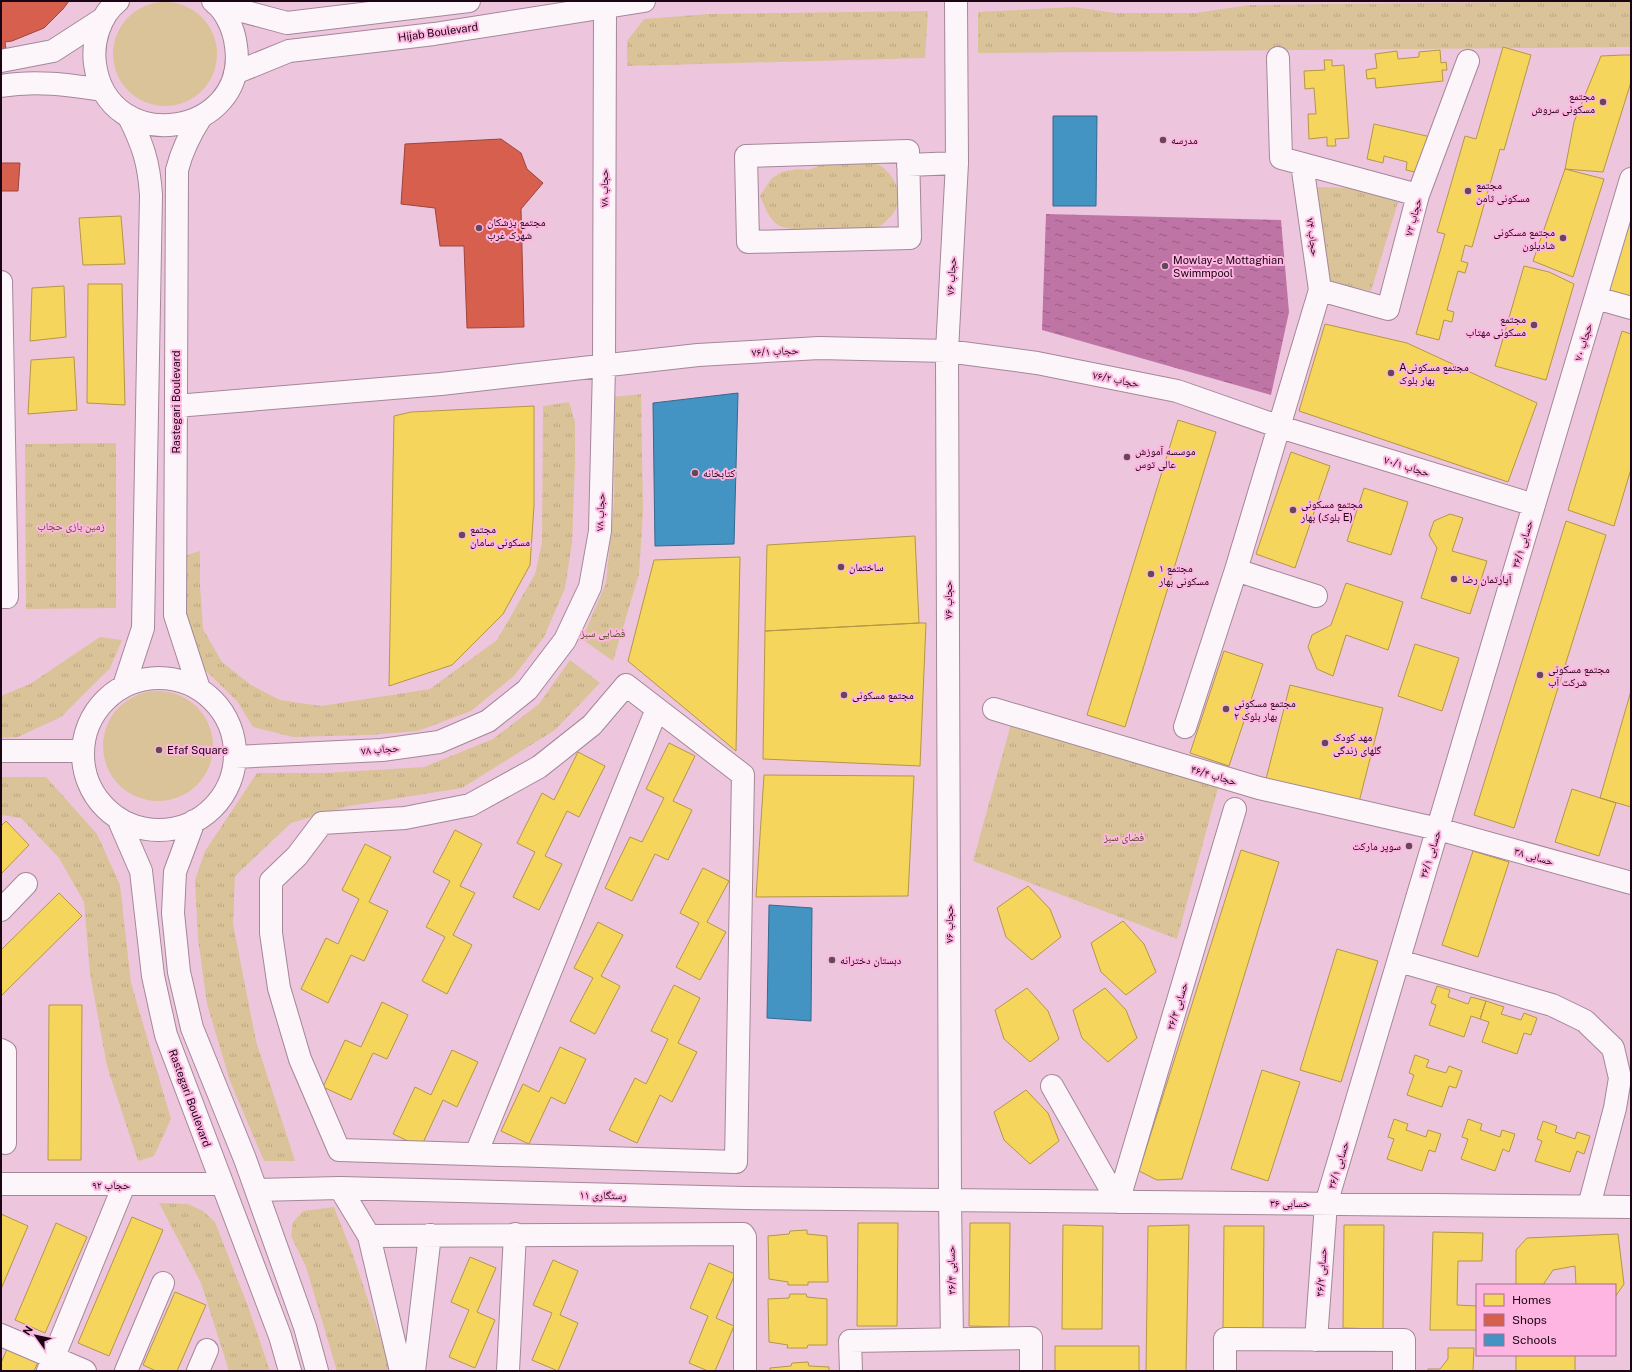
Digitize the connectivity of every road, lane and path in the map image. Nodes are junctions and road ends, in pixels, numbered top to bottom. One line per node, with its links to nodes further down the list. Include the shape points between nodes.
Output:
1 (118, 1): 7 (street)
2 (469, 1): 5 (street, via 287,22)
3 (644, 1): 6 (street, Hijab Boulevard)
4 (956, 1): 16 (street, حجاب ۷۶)
5 (215, 2): 11 (street, via 228,19 235,36)
6 (605, 6): 11 (street, Hijab Boulevard, via 434,34 289,51); 26 (street, حجاب ۷۸)
7 (104, 18): 9 (street, via 53,51); 13 (street, via 96,36 94,54 96,73)
8 (1278, 58): 17 (street, via 1280,158)
9 (1, 61)
10 (1468, 61): 20 (street, حجاب ۷۲)
11 (235, 73): 15 (street, via 216,105)
12 (1, 86): 13 (street, via 19,83 57,83)
13 (103, 90): 14 (street, via 114,105)
14 (129, 117): 15 (street, via 147,124 165,126 184,124); 33 (street, via 141,141 149,168 151,195 143,628)
15 (201, 117): 27 (street, Rastegari Boulevard, via 185,145 177,170)
16 (957, 163): 18 (street); 25 (street, حجاب ۷۶)
17 (1302, 164): 20 (street); 22 (street, حجاب ۷۴)
18 (908, 165): 18 (street, via 908,151 746,156 748,242 910,238)
19 (1631, 179): 23 (street, حجاب ۷۰)
20 (1418, 195): 22 (street, حجاب ۷۲, via 1388,309)
21 (1, 282): 32 (street, via 7,597)
22 (1320, 290): 28 (street, حجاب ۷۴)
23 (1596, 298): 24 (street); 29 (street, حجاب ۷۰)
24 (1631, 308)
25 (948, 351): 26 (street, حجاب ۷۶/۱, via 819,348 698,355); 28 (street, حجاب ۷۶/۲, via 1037,363 1177,391); 58 (street, حجاب ۷۶)
26 (604, 367): 27 (street, حجاب ۷۶/۱, via 441,384); 40 (street, حجاب ۷۸, via 600,531 590,587 565,640 527,690 488,721 439,742 382,750)
27 (176, 406): 34 (street, Rastegari Boulevard, via 175,615)
28 (1280, 427): 29 (street, حجاب ۷۰/۱); 30 (street, حجاب ۷۴)
29 (1534, 505): 44 (street, حسابی ۳۶/۱)
30 (1236, 570): 31 (street); 37 (street, حجاب ۷۴)
31 (1316, 596)
32 (1, 597)
33 (124, 686): 34 (street, via 142,680 162,678 182,681); 38 (street, via 107,698 94,713 86,731)
34 (199, 689): 40 (street, via 215,702 226,718 233,737)
35 (994, 708): 44 (street, حجاب ۴۶/۴, via 1258,788)
36 (657, 709): 52 (street); 52 (street, via 743,775 736,1162); 52 (street, via 626,685 592,726 539,767 470,805 405,818 322,823 297,856 271,881 271,933 279,988 300,1059 339,1150)
37 (1185, 727)
38 (83, 751): 39 (street); 42 (street, via 84,770 91,789 103,805)
39 (1, 752)
40 (235, 757): 43 (street, via 231,776 223,794 210,810)
41 (1235, 809): 59 (street, حسابی ۳۶/۳)
42 (118, 818): 43 (street, via 136,826 155,830 175,828); 54 (street, Rastegari Boulevard, via 141,871 153,976 166,1035)
43 (194, 821): 57 (street, via 174,872 173,913 179,972 192,1028)
44 (1438, 829): 45 (street, حسابی ۳۸); 48 (street, حسابی ۳۶/۱)
45 (1631, 883)
46 (26, 884): 47 (street)
47 (1, 910)
48 (1398, 961): 60 (street, حسابی ۳۶/۱); 61 (street, via 1552,1005 1585,1022 1613,1048 1620,1078 1615,1108)
49 (1, 1050): 51 (street, via 5,1052)
50 (1052, 1086): 59 (street)
51 (6, 1143)
52 (476, 1154)
53 (1, 1184): 55 (street, حجاب ۹۲)
54 (222, 1184): 55 (street, حجاب ۹۲); 75 (street, Rastegari Boulevard, via 280,1336)
55 (124, 1185): 71 (street)
56 (340, 1188): 57 (street, رستگاری ۱۱); 58 (street, رستگاری ۱۱, via 745,1198); 65 (street)
57 (256, 1190): 76 (street, via 305,1327)
58 (950, 1200): 59 (street, حسابی ۳۶); 68 (street, حسابی ۳۶/۴)
59 (1118, 1202): 60 (street, حسابی ۳۶)
60 (1326, 1204): 61 (street, حسابی ۳۶); 69 (street, حسابی ۳۶/۲)
61 (1589, 1206): 62 (street, حسابی ۳۶)
62 (1631, 1207)
63 (515, 1234): 64 (street); 79 (street); 80 (street, via 743,1234)
64 (430, 1235): 65 (street); 78 (street)
65 (369, 1236): 77 (street)
66 (163, 1282): 73 (street)
67 (1, 1335): 71 (street)
68 (952, 1340): 81 (street, via 850,1341); 82 (street, via 1031,1338)
69 (1316, 1340): 83 (street, via 1225,1339); 84 (street, via 1404,1340)
70 (207, 1350): 74 (street)
71 (51, 1364): 72 (street)
72 (85, 1371)
73 (126, 1371)
74 (198, 1371)
75 (290, 1371)
76 (317, 1371)
77 (401, 1371)
78 (414, 1371)
79 (508, 1371)
80 (745, 1371)
81 (850, 1371)
82 (1031, 1371)
83 (1225, 1371)
84 (1404, 1371)

